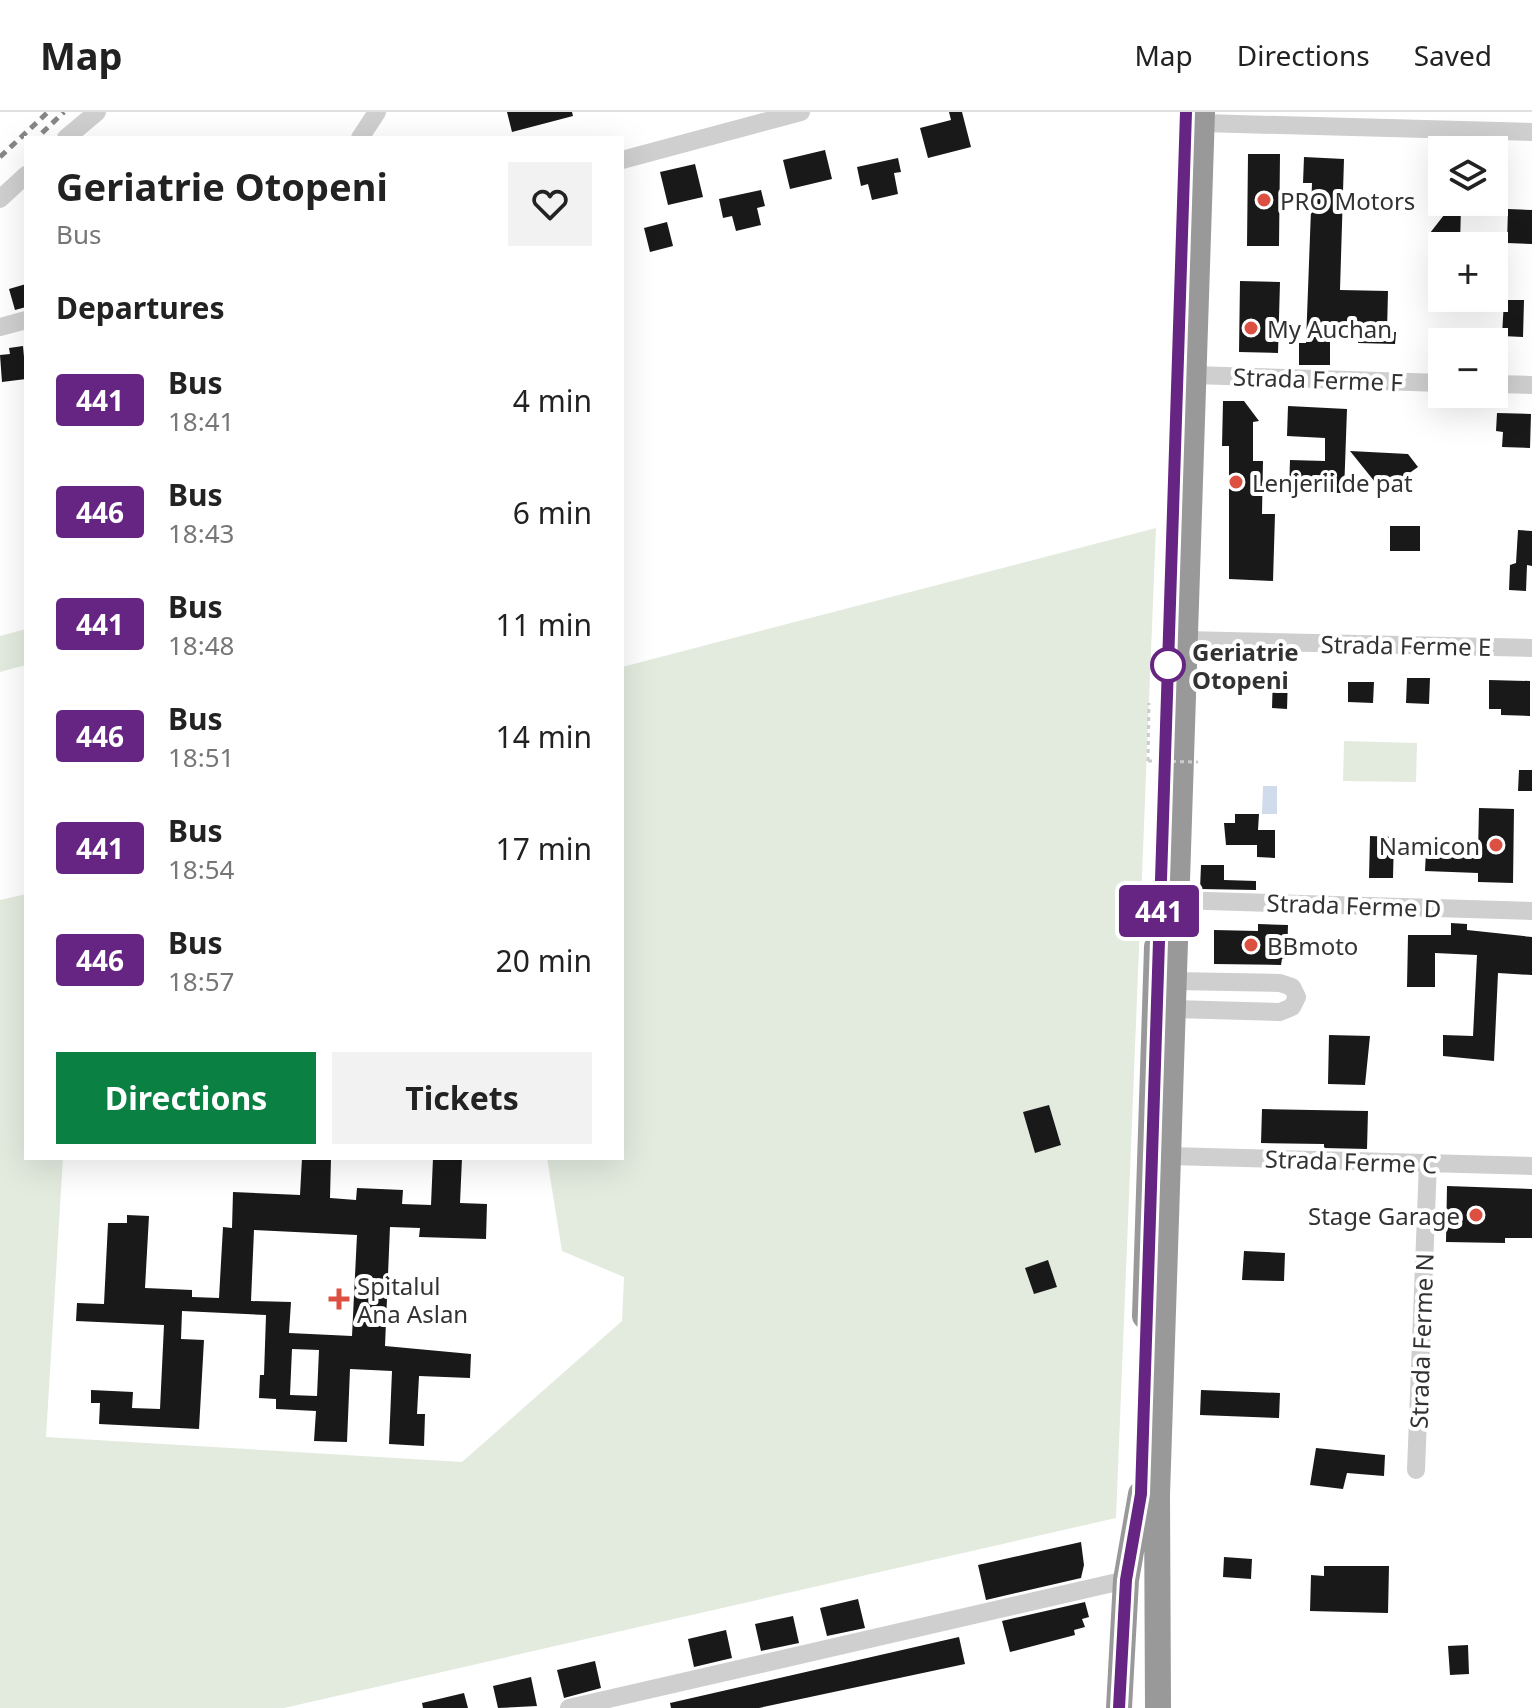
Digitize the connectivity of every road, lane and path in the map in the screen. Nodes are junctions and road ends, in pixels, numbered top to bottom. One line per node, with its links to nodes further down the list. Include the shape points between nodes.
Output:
1 (97, 112): 7 (street)
2 (377, 112): 8 (street)
3 (801, 112): 9 (street)
4 (1197, 116): 5 (street); 14 (highway); 30 (highway)
5 (1468, 121): 6 (street)
6 (1532, 132)
7 (68, 136)
8 (361, 136)
9 (624, 159)
10 (24, 177): 11 (street)
11 (0, 199)
12 (24, 321): 13 (street)
13 (0, 327)
14 (1194, 375): 15 (street, Strada Ferme F); 18 (highway)
15 (1428, 383)
16 (1508, 384): 17 (street)
17 (1532, 385)
18 (1185, 640): 19 (street, Strada Ferme E); 22 (highway)
19 (1532, 648)
20 (1149, 703): 21 (path, bridge, via 1148,761)
21 (1198, 762)
22 (1176, 900): 23 (street, Strada Ferme D); 24 (highway)
23 (1532, 911)
24 (1174, 981): 25 (highway); 25 (street, via 1280,983 1292,987 1297,997 1292,1007 1280,1012)
25 (1174, 1009): 26 (highway)
26 (1169, 1156): 27 (street, Strada Ferme C); 30 (highway)
27 (1428, 1163): 28 (street, Strada Ferme C); 29 (street, Strada Ferme N)
28 (1532, 1166)
29 (1416, 1470)
30 (1149, 1494): 31 (highway); 34 (highway); 35 (highway); 36 (highway, via 1165,1550)
31 (1126, 1580): 32 (street); 33 (highway)
32 (569, 1708)
33 (1119, 1708)
34 (1141, 1708)
35 (1158, 1708)
36 (1174, 1708)

